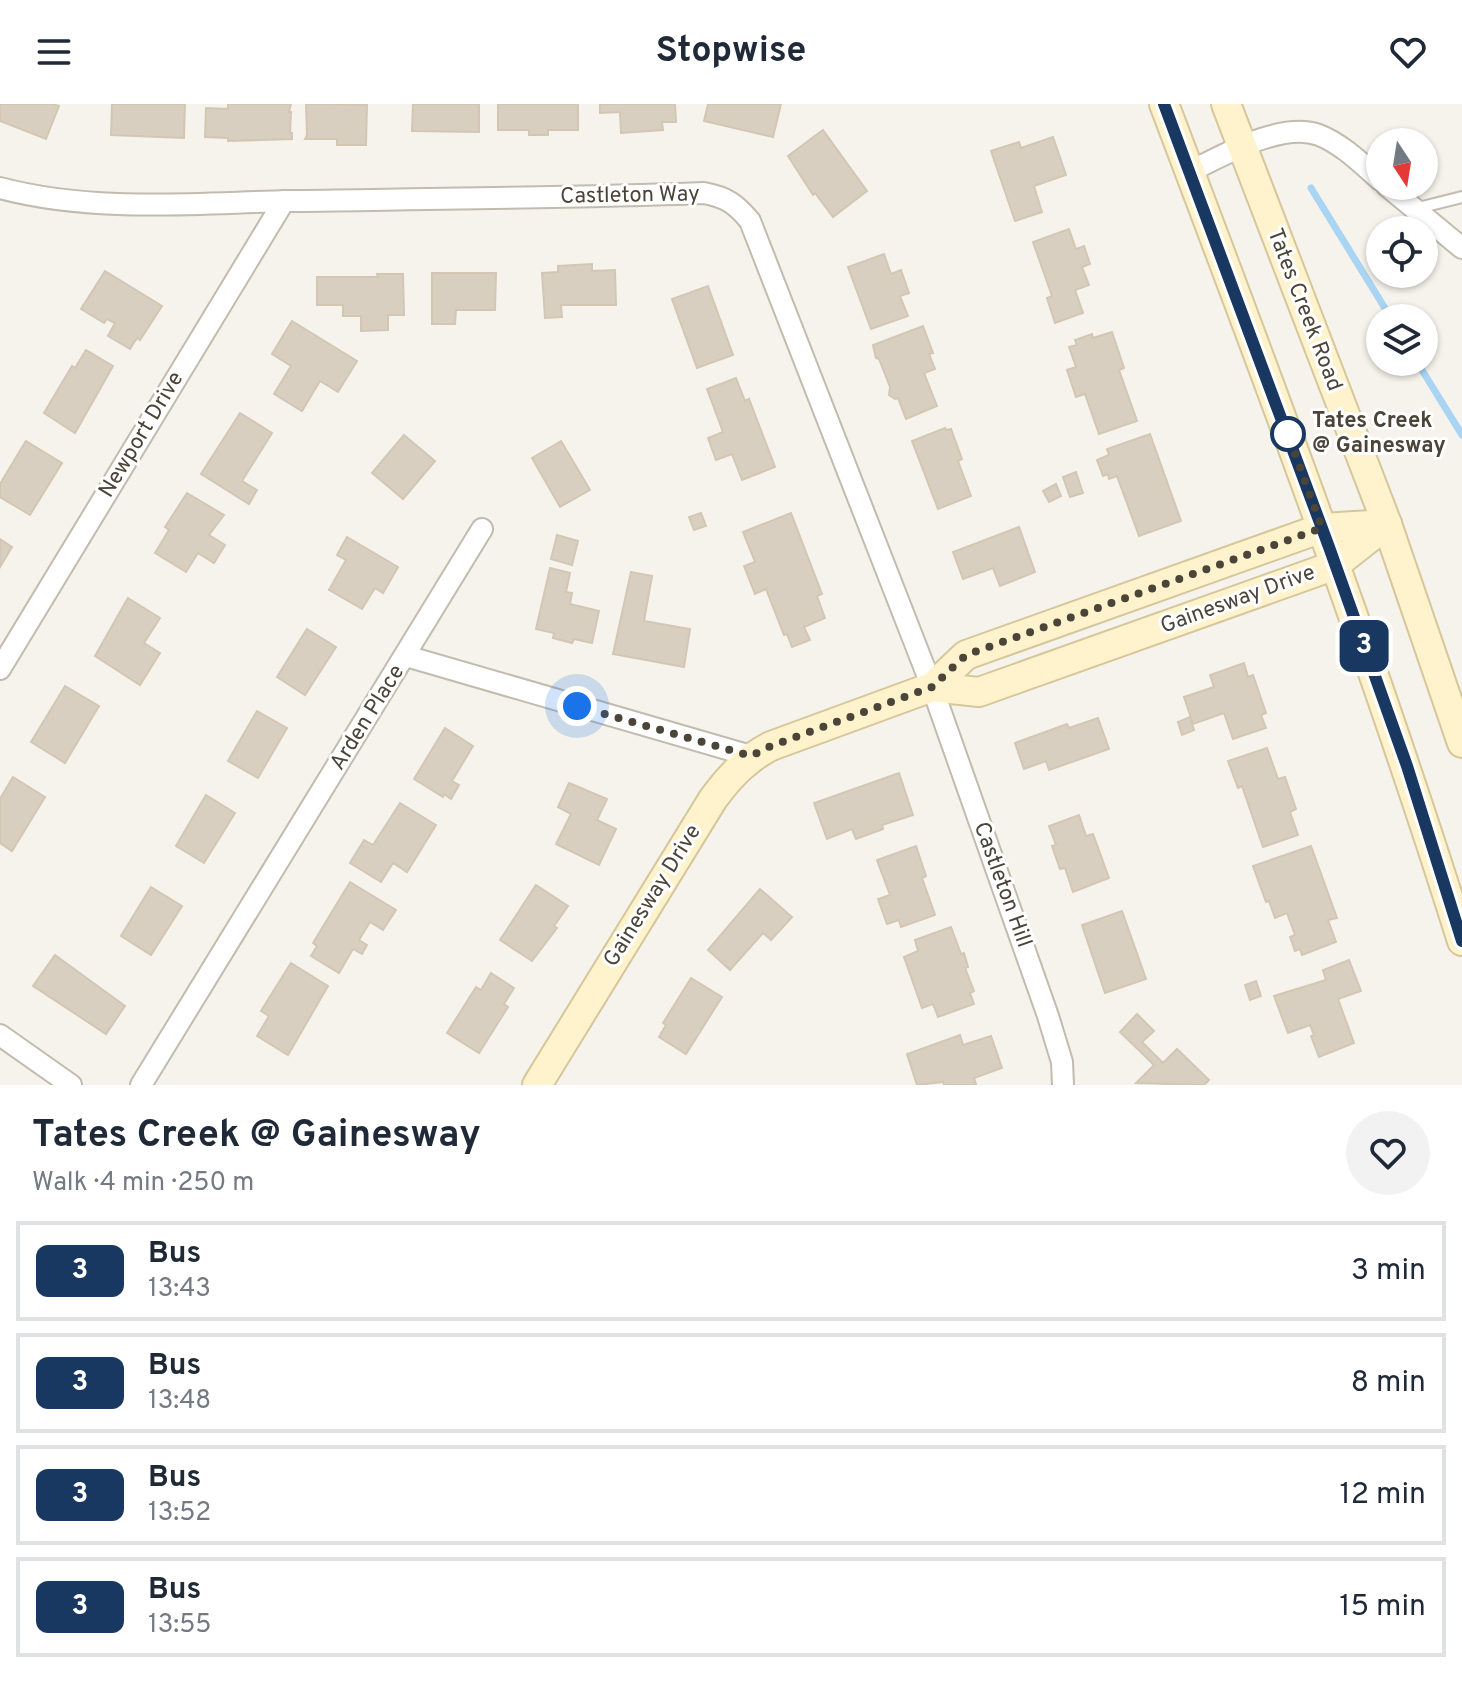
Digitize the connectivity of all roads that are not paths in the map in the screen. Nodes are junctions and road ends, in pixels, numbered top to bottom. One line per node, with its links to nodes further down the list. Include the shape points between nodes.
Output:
1 (1164, 104): 5 (main road)
2 (1226, 104): 3 (main road, Tates Creek Road)
3 (1242, 147): 4 (street, via 1293,130 1320,136); 5 (street); 12 (main road, Tates Creek Road)
4 (1366, 168)
5 (1189, 172): 13 (main road)
6 (0, 188): 9 (street, Castleton Way, via 83,203)
7 (1462, 197): 10 (lane)
8 (1403, 200): 10 (street)
9 (284, 201): 17 (street, Newport Drive); 18 (street, Castleton Way, via 704,193 736,204 750,221)
10 (1414, 209): 11 (street)
11 (1462, 248)
12 (1387, 524): 13 (main road, Gainesway Drive); 15 (main road, Gainesway Drive); 19 (main road, Tates Creek Road)
13 (1322, 528): 15 (main road); 18 (main road, Gainesway Drive, via 966,655)
14 (482, 529): 16 (street)
15 (1335, 565): 18 (main road, Gainesway Drive, via 979,692); 21 (main road)
16 (406, 656): 20 (street, Arden Place); 24 (street, Arden Place)
17 (0, 669)
18 (932, 687): 20 (main road, Gainesway Drive); 26 (street, Castleton Hill, via 1048,1016)
19 (1462, 743)
20 (751, 756): 25 (main road, Gainesway Drive, via 713,799)
21 (1462, 941)
22 (0, 1035): 23 (street)
23 (71, 1085)
24 (141, 1085)
25 (537, 1085)
26 (1063, 1085)

